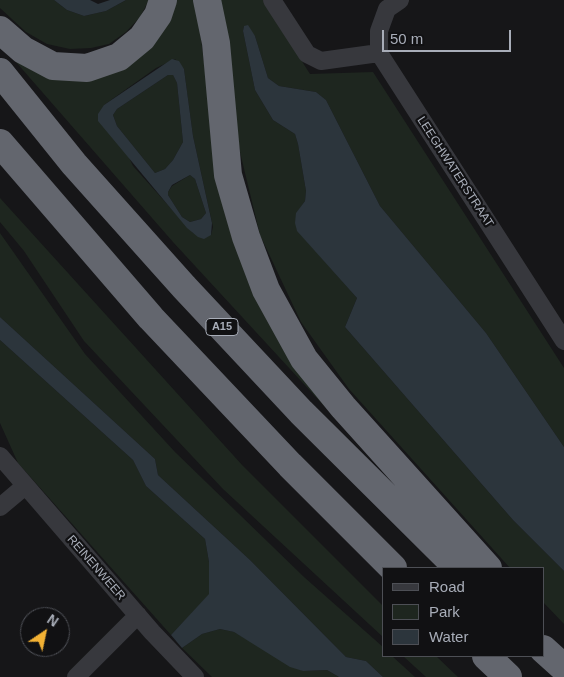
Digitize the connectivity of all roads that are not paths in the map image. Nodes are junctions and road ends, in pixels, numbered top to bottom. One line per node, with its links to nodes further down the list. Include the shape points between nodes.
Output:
1 (163, 0): 5 (highway, via 142,38 119,57 87,68 53,66 23,50)
2 (208, 0): 15 (highway, via 216,43 228,175 266,290 304,359)
3 (272, 0): 6 (street, via 307,54 322,61)
4 (400, 0): 6 (street, via 387,9 379,30)
5 (0, 30)
6 (379, 53): 9 (street, LEEGHWATERSTRAAT)
7 (0, 72): 14 (highway, A15, via 74,164 184,287 301,412)
8 (0, 143): 13 (highway, via 158,325 290,465)
9 (564, 341)
10 (1, 458): 11 (street, REINENWEER)
11 (25, 486): 12 (street); 16 (street, REINENWEER)
12 (0, 507)
13 (393, 567)
14 (457, 567)
15 (487, 567)
16 (138, 615): 20 (street); 21 (street, REINENWEER)
17 (544, 650): 19 (highway)
18 (487, 657): 22 (highway)
19 (564, 668)
20 (76, 677)
21 (195, 677)
22 (508, 677)

